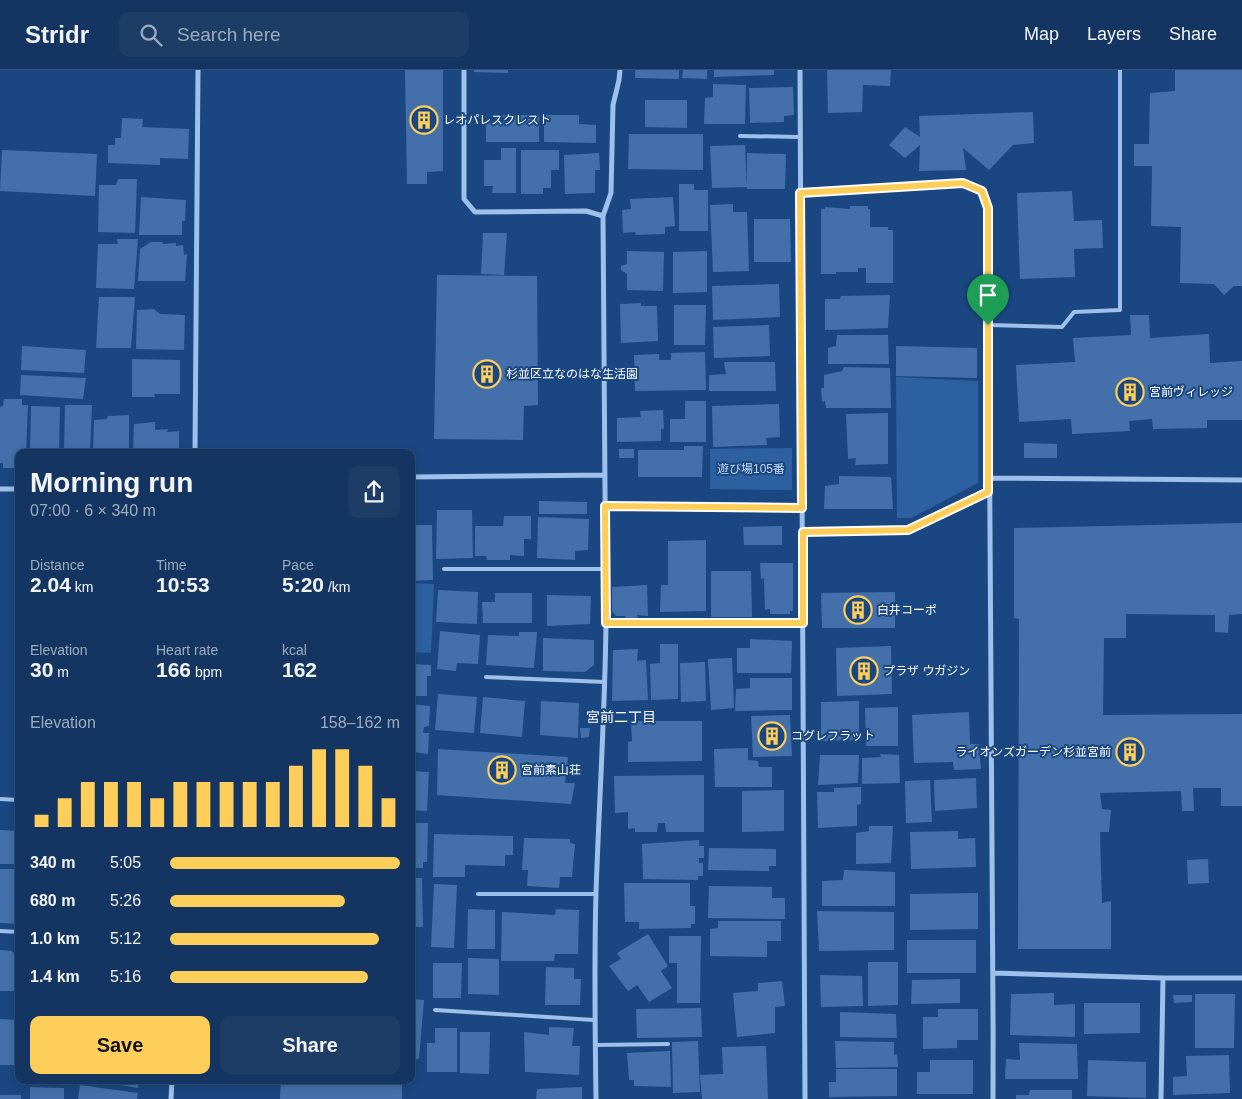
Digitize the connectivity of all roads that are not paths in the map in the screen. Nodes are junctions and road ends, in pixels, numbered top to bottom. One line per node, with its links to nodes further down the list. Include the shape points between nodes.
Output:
1 (198, 70): 11 (street)
2 (464, 70): 9 (street, via 464,199 475,212 586,210)
3 (620, 70): 9 (street, via 613,105 611,192)
4 (800, 70): 7 (street)
5 (1120, 70): 10 (lane, via 1120,310 1074,312 1062,327)
6 (740, 136): 7 (lane)
7 (800, 137): 8 (street)
8 (800, 193): 10 (street, via 963,183 982,191 988,208); 20 (street)
9 (603, 216): 12 (street)
10 (988, 325): 14 (street)
11 (195, 449)
12 (605, 474): 13 (street); 19 (street)
13 (415, 477)
14 (988, 478): 15 (street); 18 (street)
15 (1242, 480)
16 (15, 489): 17 (street)
17 (0, 490)
18 (988, 492): 21 (street, via 908,530); 34 (street)
19 (605, 506): 20 (street); 23 (street)
20 (802, 508): 21 (street)
21 (803, 532): 25 (street)
22 (444, 569): 23 (lane)
23 (605, 570): 24 (street)
24 (606, 623): 25 (street); 27 (street)
25 (803, 623): 44 (street)
26 (486, 677): 27 (lane)
27 (605, 682): 31 (street)
28 (0, 799): 29 (lane)
29 (15, 800)
30 (478, 894): 31 (lane)
31 (596, 894): 38 (street)
32 (0, 931): 33 (lane)
33 (15, 932)
34 (993, 973): 35 (street); 45 (street)
35 (1163, 978): 36 (street); 46 (street)
36 (1242, 978)
37 (435, 1010): 38 (lane)
38 (594, 1020): 40 (street)
39 (668, 1044): 40 (lane)
40 (595, 1045): 43 (street)
41 (172, 1084): 42 (street)
42 (171, 1099)
43 (596, 1099)
44 (805, 1099)
45 (993, 1099)
46 (1161, 1099)

